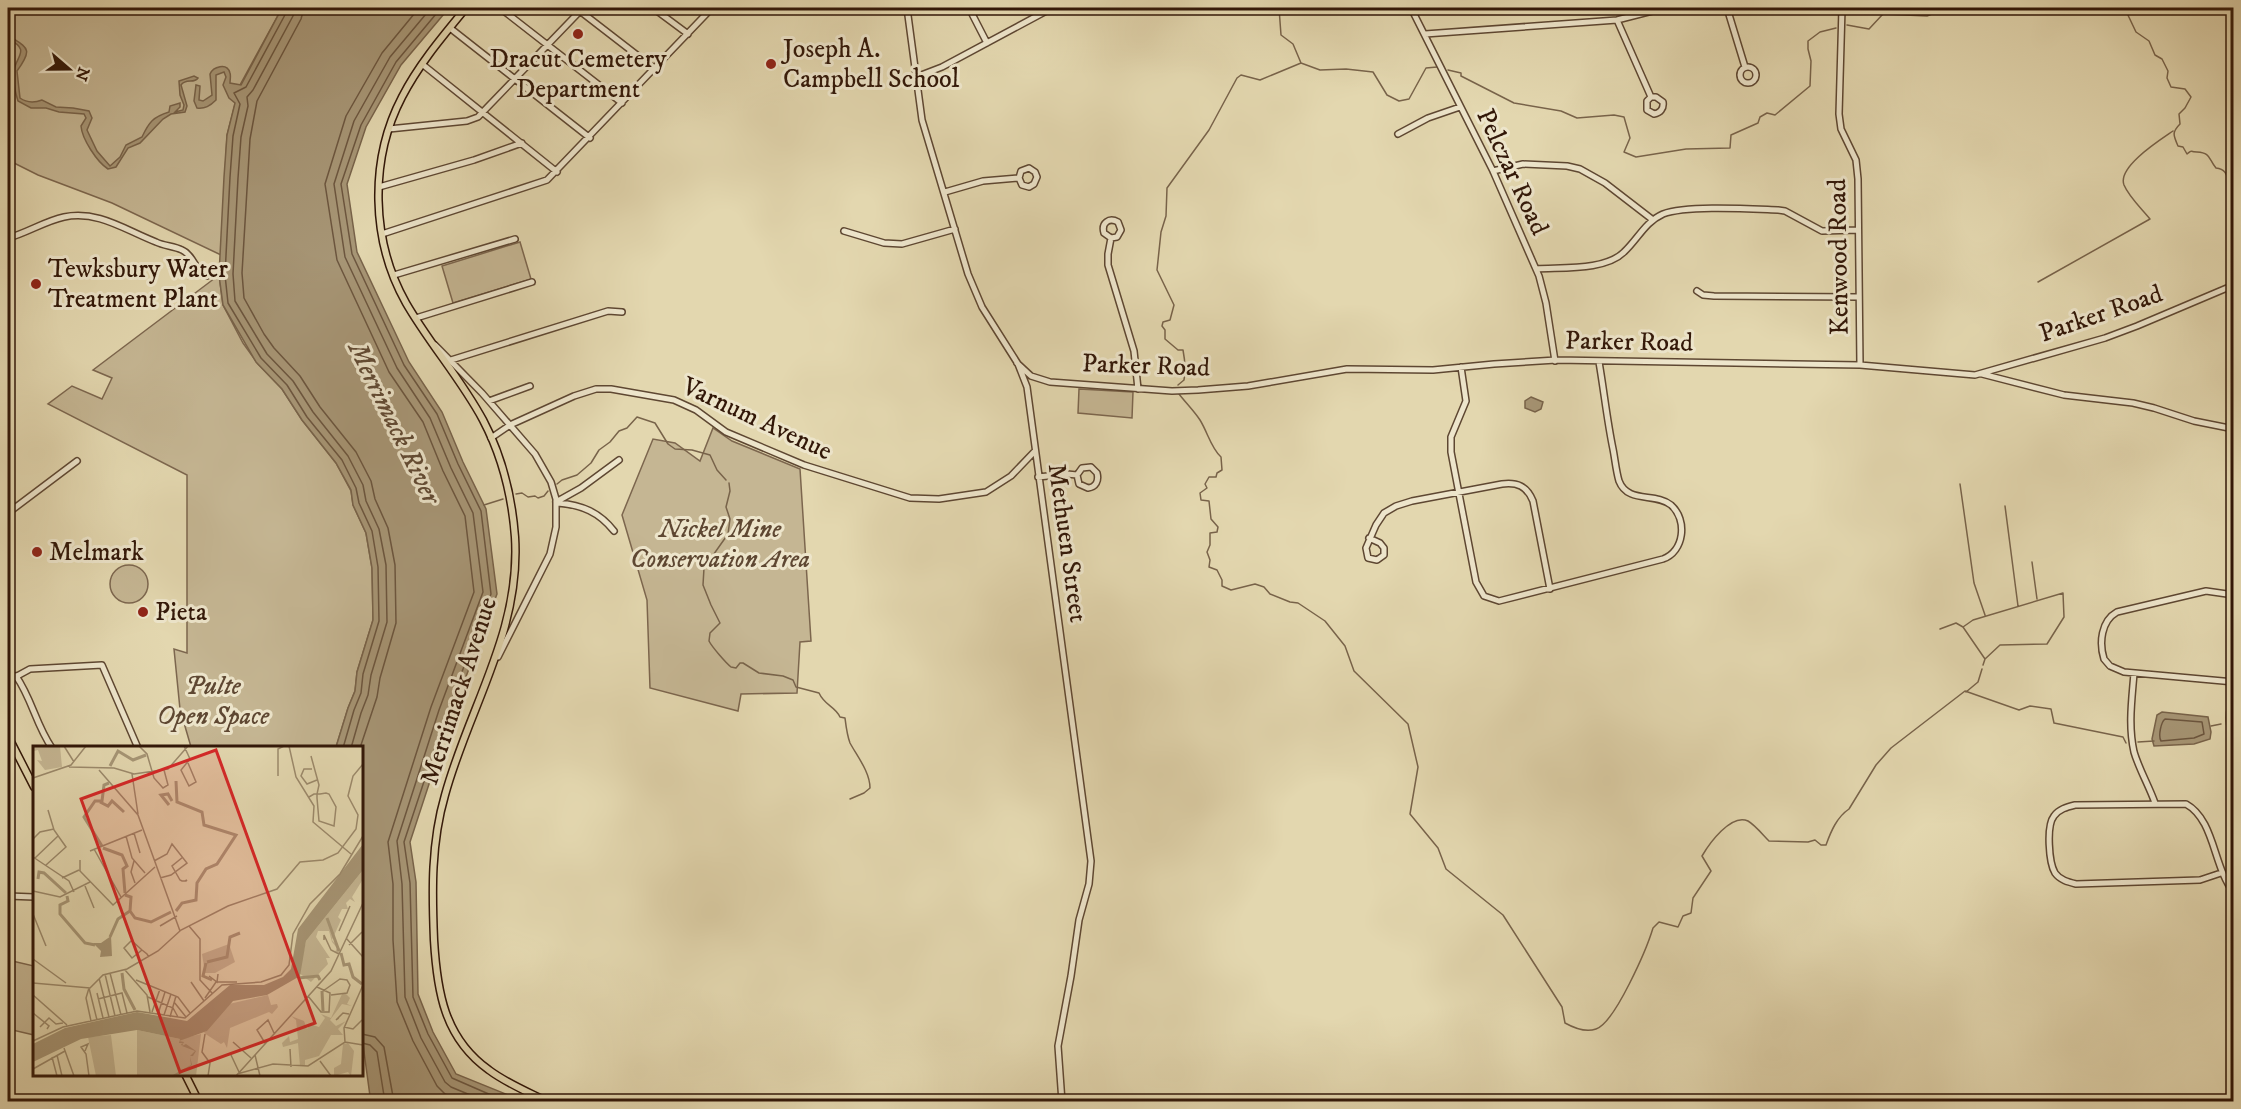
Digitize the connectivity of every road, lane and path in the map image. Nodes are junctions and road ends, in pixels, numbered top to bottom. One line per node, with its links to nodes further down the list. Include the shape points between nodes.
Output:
1 (466, 8): 14 (main road, Merrimack Avenue)
2 (500, 8): 18 (street)
3 (653, 8): 15 (street)
4 (712, 8): 15 (street)
5 (907, 8): 22 (street, Methuen Street)
6 (969, 8): 17 (street)
7 (1052, 8): 17 (street)
8 (1411, 8): 16 (street, Pelczar Road)
9 (1664, 8): 13 (street)
10 (1727, 8): 20 (street)
11 (1842, 8): 39 (street, Kenwood Road, via 1839,114 1841,129 1856,160)
12 (580, 9): 18 (street); 21 (street)
13 (1617, 20): 16 (street); 24 (street)
14 (450, 28): 19 (main road, Merrimack Avenue); 23 (street)
15 (688, 34): 21 (street)
16 (1425, 34): 26 (street, Pelczar Road)
17 (987, 43): 22 (street)
18 (548, 45): 23 (street); 25 (street)
19 (422, 64): 27 (street); 28 (main road, Merrimack Avenue, via 400,100)
20 (1745, 67)
21 (655, 69): 25 (street)
22 (916, 77): 36 (street, Methuen Street, via 922,120)
23 (515, 79): 27 (street); 30 (street)
24 (1651, 98)
25 (622, 103): 30 (street)
26 (1460, 107): 29 (street); 32 (street, Pelczar Road)
27 (483, 112): 28 (street, via 474,119); 31 (street)
28 (389, 129): 35 (main road, Merrimack Avenue)
29 (1398, 134)
30 (590, 138): 33 (street)
31 (522, 143): 33 (street); 35 (street)
32 (1493, 171): 37 (street, via 1523,164 1580,169 1597,177); 45 (street, Pelczar Road)
33 (557, 172): 41 (street, via 538,184)
34 (1019, 178): 36 (street, via 983,181)
35 (379, 187): 41 (main road, Merrimack Avenue)
36 (945, 192): 38 (street, Methuen Street)
37 (1653, 220): 39 (street, via 1678,211 1778,210 1822,231); 45 (street, via 1623,254 1610,262)
38 (955, 230): 40 (street, via 902,244); 58 (street, Methuen Street, via 974,290)
39 (1858, 230): 51 (street, Kenwood Road)
40 (844, 231)
41 (382, 234): 46 (main road, Merrimack Avenue)
42 (8, 238): 47 (street, via 63,217 86,214 184,250)
43 (1111, 238): 63 (street, via 1110,273 1134,351)
44 (515, 239): 46 (street)
45 (1536, 269): 56 (street, Pelczar Road)
46 (394, 275): 53 (main road, Merrimack Avenue)
47 (207, 276)
48 (532, 282): 53 (street)
49 (2234, 285): 61 (street, Parker Road, via 2126,330)
50 (1697, 291): 51 (street, via 1714,296)
51 (1859, 297): 59 (street, Kenwood Road)
52 (622, 312): 55 (street, via 608,311)
53 (416, 318): 54 (main road, Merrimack Avenue)
54 (432, 342): 55 (street); 67 (main road, Merrimack Avenue, via 467,393)
55 (451, 360): 64 (street)
56 (1555, 360): 57 (street, Parker Road); 60 (street, Parker Road)
57 (1599, 362): 59 (street, Parker Road); 78 (street, via 1619,481 1633,495 1662,500 1672,506 1678,516 1681,540 1666,558)
58 (1017, 363): 63 (street, Parker Road, via 1042,380); 68 (street, Methuen Street, via 1027,387)
59 (1860, 365): 61 (street, Parker Road)
60 (1461, 367): 63 (street, Parker Road, via 1347,369 1223,388); 73 (street, via 1465,407 1450,447)
61 (1980, 374): 66 (street, via 2064,395 2133,403)
62 (530, 386): 64 (street)
63 (1138, 388)
64 (489, 401): 65 (street)
65 (510, 425): 67 (street, Varnum Avenue); 68 (street, Varnum Avenue, via 596,389 663,397 688,406 726,432 804,465 890,494 918,499 986,492 1004,482); 74 (street, via 544,468)
66 (2234, 429)
67 (491, 438): 80 (main road, Merrimack Avenue, via 510,497 515,549 511,604)
68 (1035, 451): 72 (street, Methuen Street)
69 (619, 460): 74 (street)
70 (78, 461): 75 (street)
71 (1077, 475): 71 (street, via 1079,484 1085,488 1094,486 1098,480 1091,467 1082,468); 72 (street)
72 (1038, 477): 99 (street, Methuen Street, via 1090,861 1058,1046)
73 (1458, 493): 77 (street, via 1396,506 1381,517); 78 (street, via 1506,483 1528,491); 78 (street, via 1474,578 1481,593 1499,601)
74 (556, 502): 76 (street, via 593,512); 80 (street, via 550,555)
75 (8, 513)
76 (614, 531)
77 (1370, 538)
78 (1550, 589)
79 (2234, 595): 81 (street, via 2206,591 2110,616 2101,640 2104,659 2117,670)
80 (491, 670): 98 (main road, Merrimack Avenue, via 448,784 437,827 432,877 437,982 452,1028 470,1054 496,1075)
81 (2134, 673): 84 (street); 91 (street, via 2132,737)
82 (16, 676): 83 (street); 88 (street, via 31,699 40,728); 89 (street, via 42,667 102,665)
83 (8, 681)
84 (2234, 682)
85 (2234, 692): 87 (street, via 2229,714)
86 (8, 736): 90 (main road)
87 (2234, 744)
88 (51, 746)
89 (138, 746)
90 (33, 783)
91 (2155, 804): 92 (street, via 2186,804 2194,809 2205,824); 92 (street, via 2063,808 2050,822 2049,831 2056,875 2076,884 2200,880)
92 (2221, 873): 93 (street)
93 (2234, 893)
94 (8, 896): 95 (street)
95 (33, 897)
96 (186, 1076): 97 (main road)
97 (199, 1101)
98 (548, 1101)
99 (1062, 1101)

